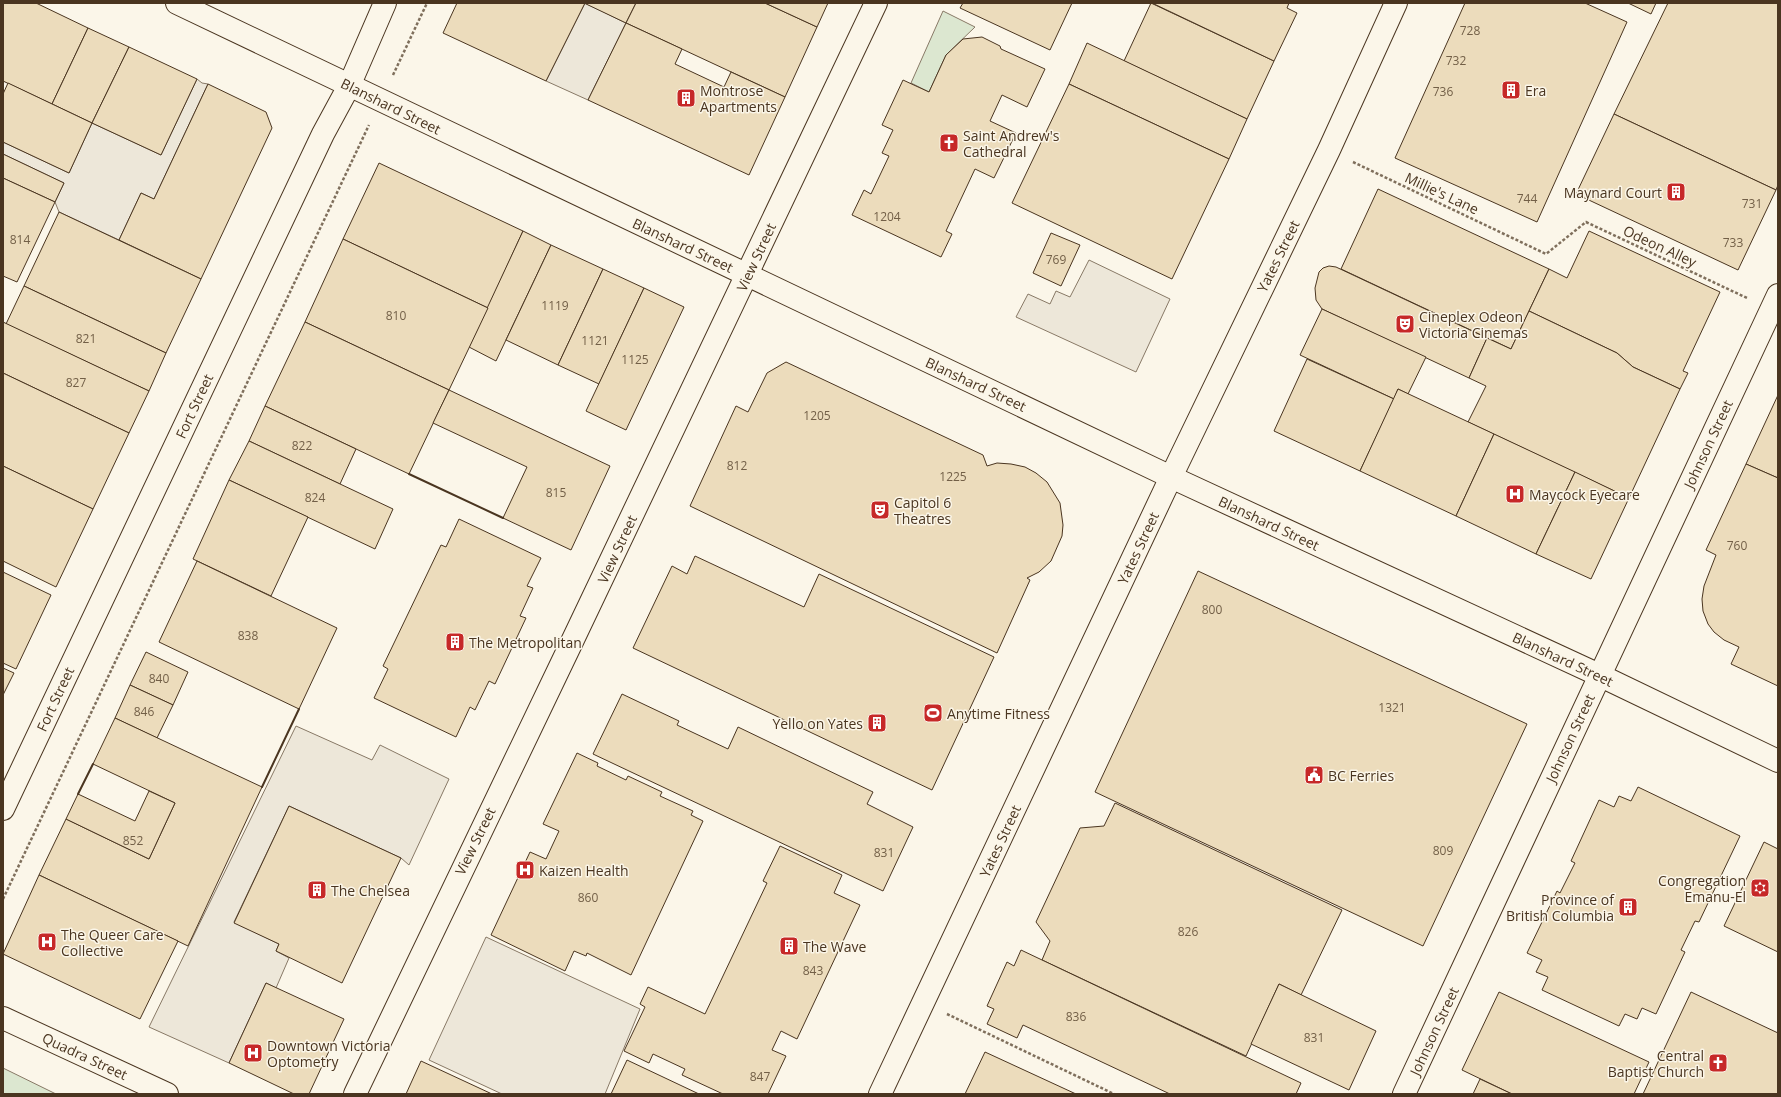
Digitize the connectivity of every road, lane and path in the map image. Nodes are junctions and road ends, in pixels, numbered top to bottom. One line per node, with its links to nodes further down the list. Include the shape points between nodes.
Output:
1 (176, 3): 7 (main road, Blanshard Street)
2 (385, 3): 7 (main road, Fort Street)
3 (427, 3): 6 (path)
4 (876, 3): 11 (main road, View Street)
5 (1396, 3): 9 (main road, Yates Street)
6 (410, 38)
7 (349, 86): 11 (main road, Blanshard Street); 16 (main road, Fort Street, via 320,141)
8 (357, 150): 17 (path)
9 (1329, 150): 10 (path, Millie's Lane); 13 (main road, Yates Street)
10 (1546, 254): 12 (path, Odeon Alley, via 1586,222)
11 (747, 276): 13 (main road, Blanshard Street); 21 (main road, View Street)
12 (1775, 302): 14 (main road, Johnson Street)
13 (1171, 477): 14 (main road, Blanshard Street); 18 (main road, Yates Street)
14 (1599, 675): 15 (main road, Blanshard Street); 24 (main road, Johnson Street)
15 (1778, 761)
16 (3, 809)
17 (3, 899)
18 (923, 1002): 22 (main road, Yates Street); 23 (path)
19 (3, 1018): 20 (main road, Quadra Street)
20 (167, 1094)
21 (355, 1094)
22 (880, 1094)
23 (1114, 1094)
24 (1404, 1094)

